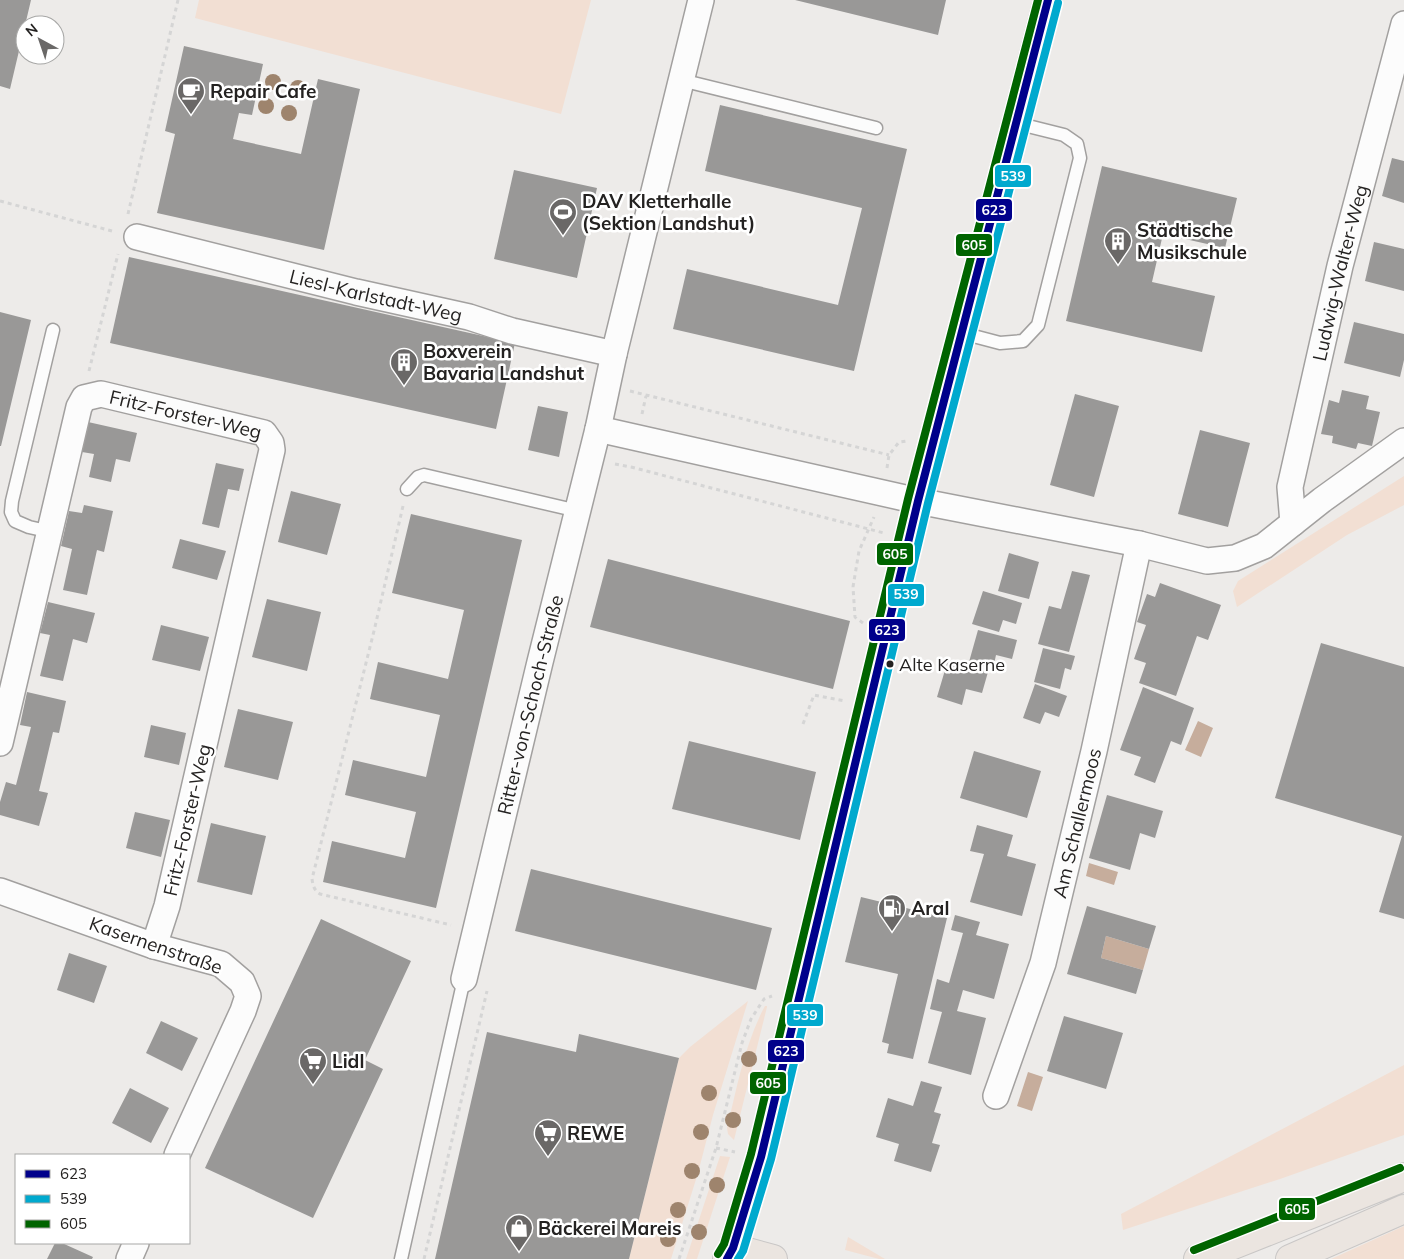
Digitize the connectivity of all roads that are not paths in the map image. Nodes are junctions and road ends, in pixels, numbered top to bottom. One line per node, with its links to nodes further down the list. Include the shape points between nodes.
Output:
1 (701, 0): 4 (street, Ritter-von-Schoch-Straße)
2 (1048, 0): 5 (main road)
3 (1404, 24): 16 (street, Ludwig-Walter-Weg, via 1340,266 1292,478)
4 (681, 80): 6 (lane); 10 (street, Ritter-von-Schoch-Straße)
5 (1016, 123): 9 (main road); 9 (lane, via 1064,135 1077,144 1080,158 1038,324 1023,341 1015,342 1000,343)
6 (876, 128)
7 (130, 236): 10 (street, Liesl-Karlstadt-Weg, via 356,292 469,316 512,330)
8 (53, 330): 17 (lane, via 11,512 15,521)
9 (962, 333): 14 (main road)
10 (614, 354): 11 (street, Ritter-von-Schoch-Straße)
11 (598, 429): 14 (street); 15 (street, Ritter-von-Schoch-Straße)
12 (1404, 441): 16 (street)
13 (407, 489): 15 (lane, via 418,476 424,475)
14 (918, 501): 18 (street); 28 (main road, via 761,1157)
15 (578, 511): 22 (street, Ritter-von-Schoch-Straße)
16 (1293, 523): 18 (street, via 1264,546 1234,558 1207,562)
17 (51, 532): 19 (street, Fritz-Forster-Weg); 21 (street, Fritz-Forster-Weg, via 84,398 101,394 264,433 271,442 272,450 167,906)
18 (1139, 544): 23 (street, Am Schallermoos, via 1043,963)
19 (0, 743)
20 (0, 891): 21 (street, Kasernenstraße)
21 (154, 946): 24 (street, Kasernenstraße, via 221,964 242,982 248,996)
22 (464, 979): 30 (lane)
23 (996, 1096)
24 (177, 1154)
25 (1404, 1177): 32 (main road)
26 (1404, 1209): 33 (main road)
27 (136, 1244): 29 (street)
28 (732, 1256): 31 (main road)
29 (129, 1259)
30 (401, 1259)
31 (772, 1259)
32 (1198, 1259)
33 (1290, 1259)

